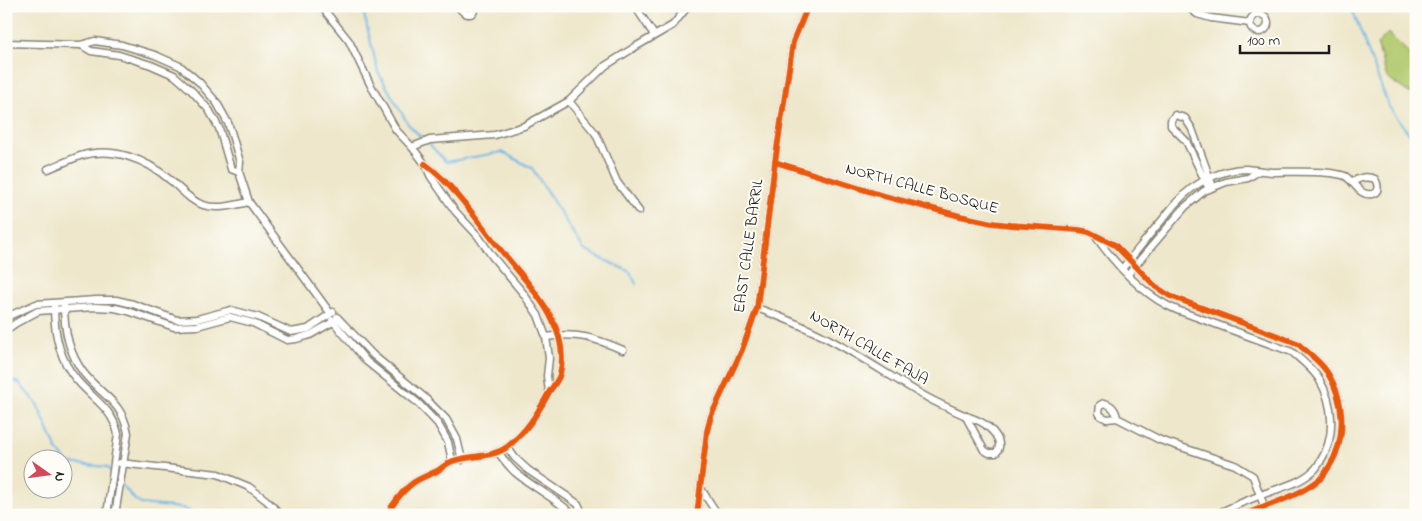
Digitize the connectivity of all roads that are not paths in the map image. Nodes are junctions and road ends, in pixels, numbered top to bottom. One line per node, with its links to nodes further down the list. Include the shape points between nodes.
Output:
1 (321, 6): 13 (street, via 349,41 396,130)
2 (458, 6): 3 (street, via 470,14)
3 (476, 6)
4 (635, 6): 9 (street)
5 (688, 6): 9 (street, via 673,25)
6 (808, 6): 14 (street, EAST CALLE BARRIL, via 794,42)
7 (1188, 6): 8 (street, via 1197,14 1211,18)
8 (1250, 23)
9 (654, 35): 12 (street, via 605,66)
10 (6, 43): 11 (street)
11 (81, 45): 18 (street, via 91,51 119,55 174,75 209,110 219,128 231,169); 18 (street, via 95,40 122,45 180,66 217,103 228,122 240,162)
12 (569, 101): 13 (street, via 524,126 495,135 430,140); 23 (street, via 596,134 617,182)
13 (412, 147): 15 (street)
14 (775, 162): 24 (street, NORTH CALLE BOSQUE, via 960,216 992,223 1079,230); 31 (street, EAST CALLE BARRIL)
15 (425, 164): 36 (street, via 438,173 465,203 531,285 549,313); 37 (street, via 455,211 524,293 538,315)
16 (48, 169): 22 (street, via 82,156 113,153 150,165 202,205 218,207)
17 (1259, 171): 19 (street, via 1245,169); 20 (street, via 1330,173); 21 (street, via 1248,178)
18 (239, 172): 22 (street)
19 (1208, 180): 19 (street, via 1186,141 1171,126 1175,115 1185,118 1192,129); 21 (street); 25 (street, via 1179,200)
20 (1353, 182)
21 (1211, 188): 26 (street, via 1185,207)
22 (249, 202): 32 (street)
23 (639, 211)
24 (1096, 236): 25 (street, NORTH CALLE BOSQUE, via 1115,245); 27 (street)
25 (1129, 260): 26 (street, NORTH CALLE BOSQUE); 27 (street)
26 (1136, 266): 28 (street); 52 (street, NORTH CALLE BOSQUE, via 1156,287 1170,296 1297,343 1327,371 1340,402 1342,418 1341,439 1335,457 1321,478 1297,494)
27 (1122, 268): 28 (street)
28 (1128, 274): 51 (street, via 1165,305 1292,352 1318,377 1325,390 1331,419 1326,452 1314,470 1293,484)
29 (64, 305): 30 (street); 32 (street, via 96,300 118,301 177,320 231,310 258,317 291,332 308,328); 34 (street, via 115,308 174,327 197,326 230,317 253,323 287,340 310,335); 49 (street, via 66,330 76,361 119,408 126,422 128,433)
30 (54, 306): 33 (street, via 36,304); 35 (street, via 30,314); 48 (street, via 56,332 67,366 116,425)
31 (757, 308): 42 (street, NORTH CALLE FAJA, via 826,337 930,399); 50 (street, EAST CALLE BARRIL, via 742,350 710,416)
32 (330, 313): 34 (street)
33 (6, 318)
34 (336, 320): 39 (street); 40 (street, via 366,361)
35 (6, 330)
36 (558, 335): 37 (street); 38 (street, via 572,334); 41 (street, via 562,357 560,376)
37 (546, 337): 41 (street)
38 (623, 350)
39 (405, 381): 40 (street); 46 (street, via 446,419 457,439)
40 (397, 386): 47 (street, via 438,424 448,442)
41 (549, 392): 44 (street, via 536,416)
42 (965, 415): 42 (street, NORTH CALLE FAJA, via 984,450 996,453 999,446 994,433 978,419)
43 (1116, 418): 51 (street, via 1160,440 1235,465 1252,476)
44 (507, 446): 45 (street); 58 (street, via 528,470 578,504)
45 (498, 452): 46 (street); 57 (street, via 515,472)
46 (462, 460): 47 (street)
47 (452, 462): 56 (street, via 413,483 397,498)
48 (114, 463): 49 (street); 53 (street)
49 (123, 464): 54 (street); 55 (street, via 218,474 249,487)
50 (701, 489): 59 (street, EAST CALLE BARRIL); 60 (street)
51 (1260, 496): 52 (street); 61 (street)
52 (1264, 506): 62 (street)
53 (107, 515)
54 (115, 515)
55 (281, 515)
56 (386, 515)
57 (573, 515)
58 (583, 515)
59 (697, 515)
60 (718, 515)
61 (1216, 515)
62 (1244, 515)

